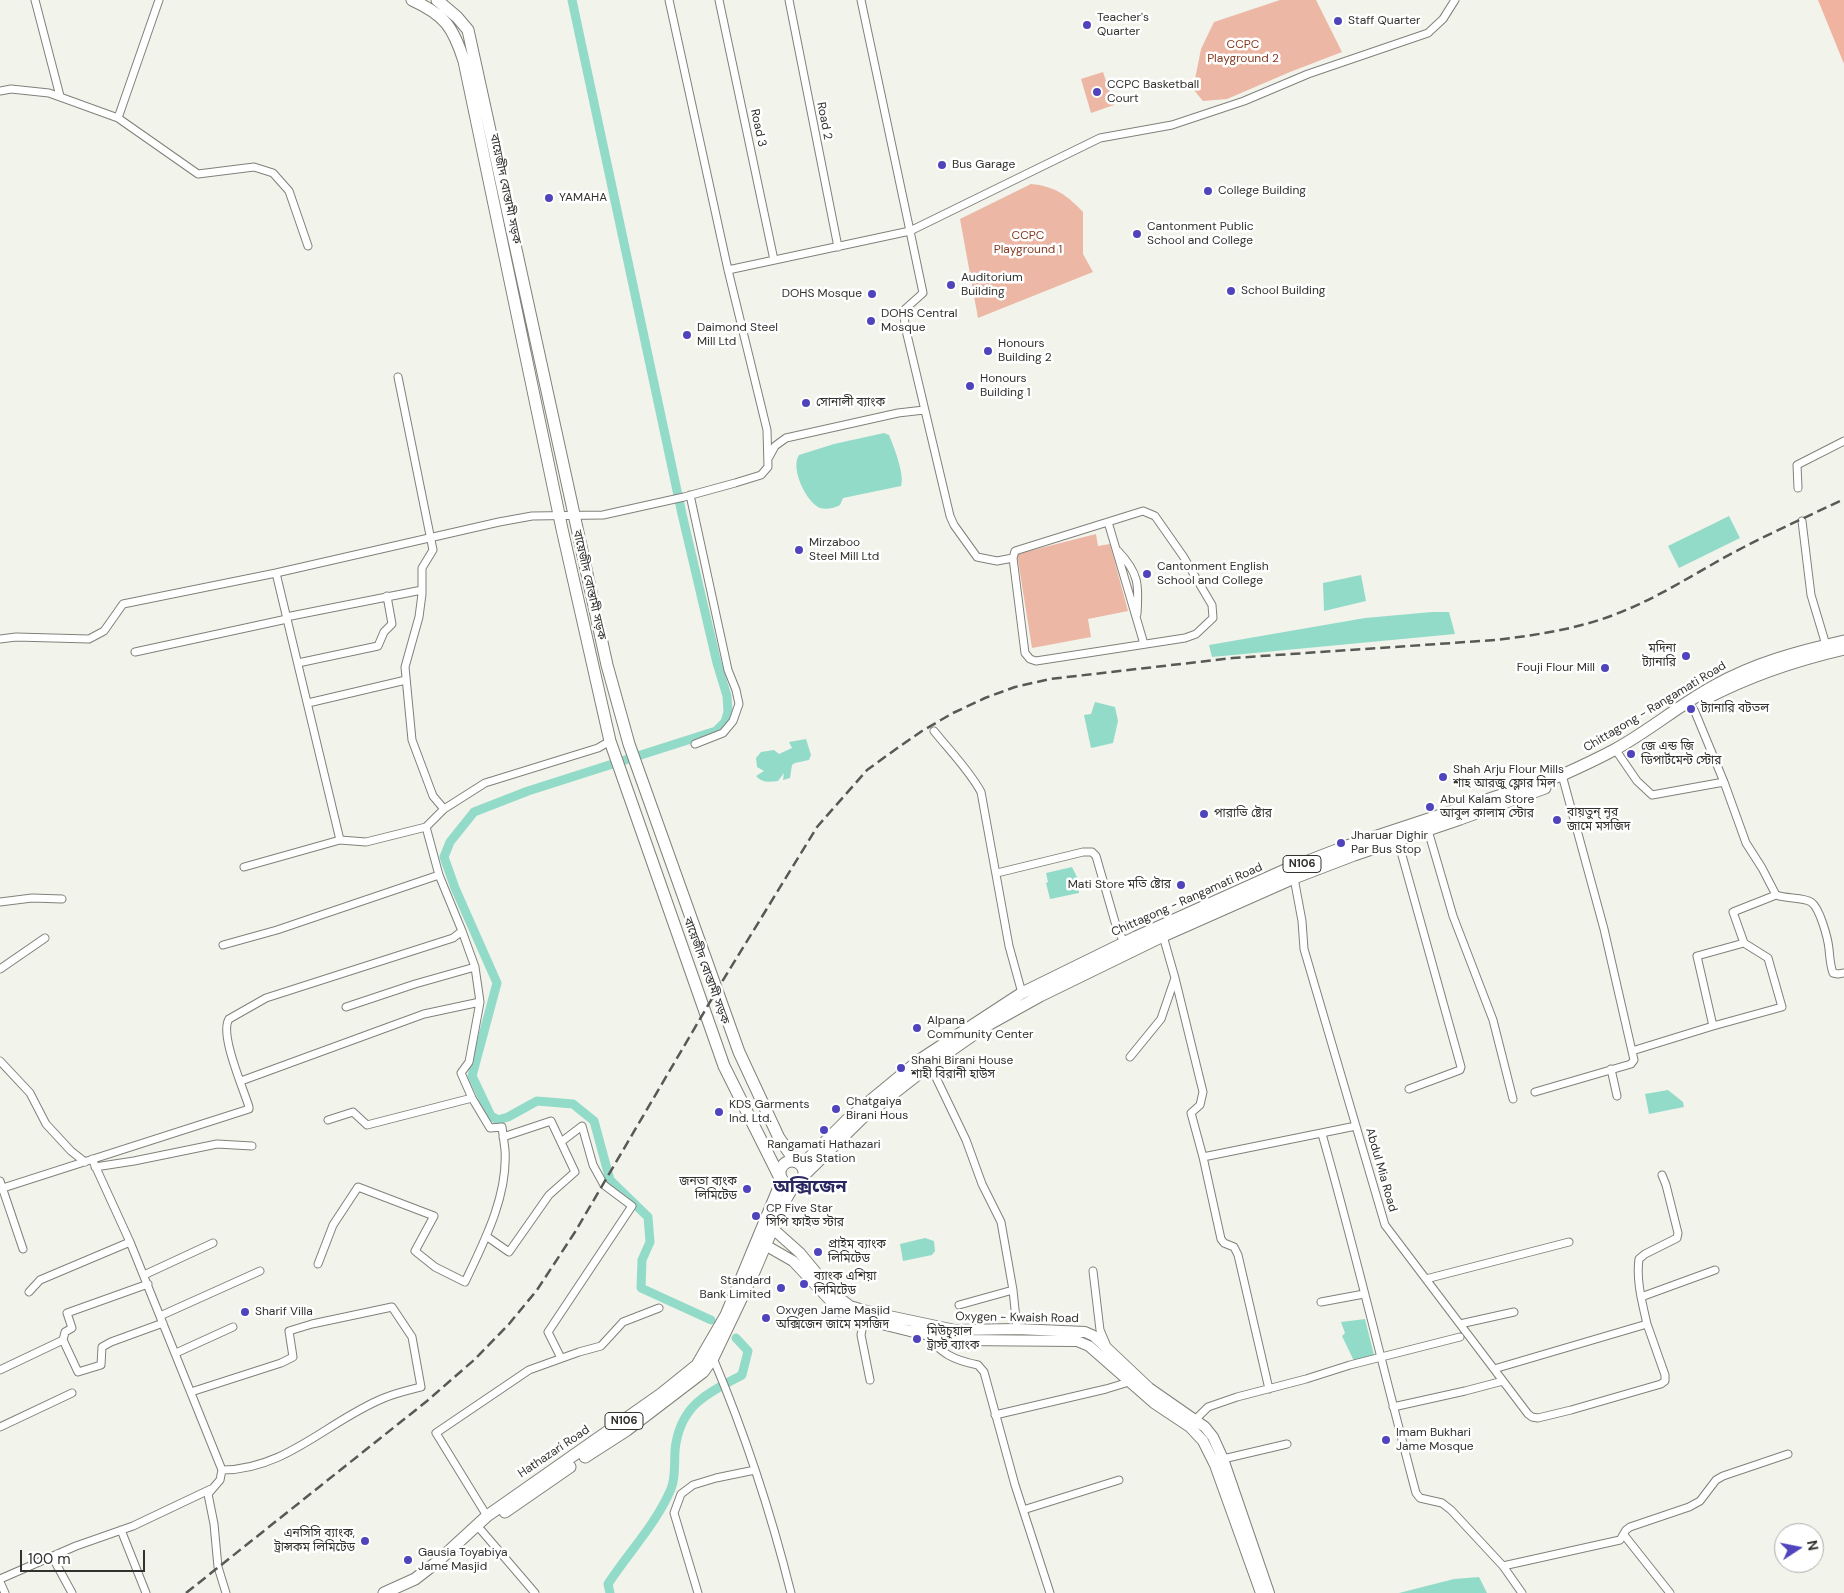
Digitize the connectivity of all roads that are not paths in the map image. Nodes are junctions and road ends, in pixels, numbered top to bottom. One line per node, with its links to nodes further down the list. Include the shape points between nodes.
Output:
1 (35, 0): 11 (street)
2 (159, 0): 12 (street)
3 (412, 0): 24 (main road, বায়েজীদ বোস্তামী সড়ক, via 445,20 457,38 464,61)
4 (437, 0): 25 (main road, বায়েজীদ বোস্তামী সড়ক, via 457,16 470,37)
5 (669, 0): 17 (street)
6 (720, 0): 16 (street, Road 3)
7 (789, 0): 15 (street, Road 2)
8 (861, 0): 13 (street)
9 (1455, 0): 13 (street, via 1443,19 1428,32 1181,122 1100,138)
10 (0, 91): 11 (street, via 11,89)
11 (60, 96): 12 (street)
12 (118, 118): 14 (street, via 198,174 254,167 274,173 289,191)
13 (910, 231): 15 (street); 19 (street, via 923,293 904,310 905,326)
14 (308, 246)
15 (838, 247): 16 (street)
16 (774, 260): 17 (street)
17 (728, 270): 21 (street, via 767,430)
18 (398, 376): 28 (street)
19 (924, 410): 21 (street, via 786,438); 29 (street, via 954,524 977,557 997,561)
20 (1844, 441): 22 (street, via 1797,465)
21 (768, 458): 23 (street, via 768,467 761,475)
22 (1798, 488)
23 (687, 496): 25 (street, via 603,514); 46 (street, via 739,704 733,721 723,733)
24 (560, 514): 25 (street); 28 (street, via 499,522); 45 (main road, বায়েজীদ বোস্তামী সড়ক)
25 (574, 514): 96 (main road, বায়েজীদ বোস্তামী সড়ক, via 607,665 629,744 739,1052 779,1138)
26 (1802, 521): 37 (street, via 1811,596)
27 (1108, 522): 29 (street, via 1018,549); 36 (street); 36 (street, via 1143,511 1156,516 1212,605 1213,618 1196,634)
28 (432, 538): 30 (street); 31 (street, via 433,550 422,568)
29 (1013, 558): 36 (street, via 1025,653 1030,659 1036,661)
30 (276, 573): 33 (street); 34 (street, via 123,604 104,631 90,639)
31 (422, 590): 32 (street); 41 (street, via 419,617 405,667)
32 (387, 596): 33 (street); 40 (street, via 392,624 378,646)
33 (287, 618): 39 (street); 40 (street)
34 (0, 639)
35 (1844, 641): 37 (main road, Chittagong - Rangamati Road / N106)
36 (1144, 644)
37 (1826, 645): 43 (main road, Chittagong - Rangamati Road / N106, via 1744,671 1715,685)
38 (1844, 649): 43 (main road, Chittagong - Rangamati Road / N106, via 1764,672)
39 (135, 652)
40 (298, 663): 42 (street)
41 (406, 680): 42 (street); 50 (street, via 412,740 433,796)
42 (308, 703): 53 (street)
43 (1690, 704): 47 (main road, Chittagong - Rangamati Road / N106); 49 (street)
44 (934, 731): 56 (street, via 972,776 981,792)
45 (611, 744): 50 (street, via 486,783); 98 (main road, বায়েজীদ বোস্তামী সড়ক, via 724,1066)
46 (695, 744)
47 (1617, 752): 48 (main road, Chittagong - Rangamati Road / N106); 49 (street, via 1637,781 1652,795)
48 (1563, 777): 51 (main road, Chittagong - Rangamati Road / N106); 76 (street, via 1604,929)
49 (1724, 782): 59 (street, via 1746,843)
50 (444, 809): 52 (street)
51 (1427, 825): 54 (main road, Chittagong - Rangamati Road / N106); 65 (main road, Chittagong - Rangamati Road / N106, via 1347,846 1285,870); 86 (street, via 1453,916 1493,1020)
52 (426, 827): 53 (street, via 366,842); 57 (street)
53 (340, 840): 55 (street)
54 (1398, 841): 58 (main road, Chittagong - Rangamati Road / N106); 82 (street, via 1461,1068)
55 (244, 867)
56 (997, 873): 65 (street, via 1092,852); 72 (street, via 1009,946)
57 (440, 875): 62 (street); 67 (street)
58 (1294, 878): 63 (main road, Chittagong - Rangamati Road / N106); 88 (street, Abdul Mia Road, via 1304,949)
59 (1776, 895): 66 (street, via 1733,912); 70 (street, via 1811,902 1826,934 1830,967 1833,972)
60 (62, 899): 61 (street)
61 (0, 902)
62 (462, 931): 68 (street); 81 (street, via 453,938 266,998 229,1019 227,1038)
63 (1163, 936): 71 (street); 79 (main road, Chittagong - Rangamati Road / N106, via 1040,996 986,1026)
64 (45, 938): 69 (street)
65 (1124, 943): 72 (main road, Chittagong - Rangamati Road / N106)
66 (1744, 943): 75 (street, via 1697,956); 75 (street, via 1768,958 1782,1007)
67 (223, 945)
68 (475, 967): 73 (street); 74 (street)
69 (0, 969)
70 (1844, 973)
71 (1175, 978): 77 (street, via 1161,1019); 93 (street, via 1203,1092 1200,1105 1192,1113)
72 (1022, 993): 96 (main road, Chittagong - Rangamati Road / N106, via 921,1058 848,1120)
73 (480, 1002): 81 (street, via 424,1014); 85 (street, via 469,1062 461,1072)
74 (346, 1007)
75 (1714, 1026): 76 (street)
76 (1632, 1051): 80 (street, via 1634,1062)
77 (1130, 1057)
78 (0, 1061): 94 (street, via 30,1093 46,1124 71,1151)
79 (930, 1065): 96 (main road, Chittagong - Rangamati Road / N106); 115 (street, via 1001,1222)
80 (1611, 1069): 83 (street); 84 (street)
81 (241, 1081): 94 (street, via 249,1107 247,1110)
82 (1409, 1089)
83 (1535, 1092)
84 (1617, 1096)
85 (472, 1098): 87 (street, via 367,1125 353,1112); 90 (street, via 490,1128 502,1127)
86 (1513, 1098)
87 (328, 1120)
88 (1356, 1126): 89 (street); 113 (street, Abdul Mia Road, via 1385,1225)
89 (1322, 1134): 93 (street); 117 (street)
90 (503, 1138): 91 (street, via 551,1120); 102 (street, via 502,1190)
91 (561, 1142): 102 (street, via 574,1172 549,1195 509,1252); 135 (street, via 582,1126 593,1165 604,1185 632,1206 548,1332)
92 (252, 1146): 95 (street, via 217,1144)
93 (1204, 1157): 142 (street, via 1221,1239 1234,1247 1238,1255)
94 (88, 1160): 95 (street); 100 (street)
95 (96, 1167): 103 (street)
96 (800, 1167): 98 (main road, N106, via 788,1161 780,1170); 99 (main road, N106, via 800,1182)
97 (1662, 1175): 118 (street, via 1678,1233 1677,1238 1639,1259)
98 (781, 1178): 99 (main road); 157 (main road, Hathazari Road / N106, via 726,1315 697,1365 661,1394)
99 (794, 1185): 101 (main road, Hathazari Road / N106)
100 (1, 1186): 107 (street)
101 (772, 1228): 106 (main road, Hathazari Road / N106); 128 (main road, Oxygen - Kwaish Road, via 850,1306 955,1330)
102 (486, 1236): 108 (street, via 465,1282 435,1267 415,1251 434,1216 358,1188 333,1225)
103 (130, 1242): 112 (street); 116 (street, via 40,1280)
104 (1569, 1242): 113 (street)
105 (214, 1243): 112 (street)
106 (765, 1245): 124 (main road, Oxygen - Kwaish Road, via 792,1261 841,1312); 136 (main road, Hathazari Road / N106)
107 (22, 1249)
108 (318, 1264)
109 (1715, 1270): 118 (street)
110 (260, 1271): 123 (street)
111 (1094, 1271): 132 (street, via 1100,1330)
112 (144, 1275): 114 (street)
113 (1426, 1279): 125 (street, Abdul Mia Road)
114 (148, 1284): 123 (street); 131 (street, via 67,1313 72,1328 65,1332)
115 (1013, 1290): 120 (street); 128 (street)
116 (29, 1292)
117 (1364, 1294): 119 (street); 134 (street)
118 (1641, 1297): 126 (street)
119 (1321, 1302)
120 (959, 1305)
121 (659, 1308): 135 (street, via 623,1322 601,1346)
122 (1514, 1312): 125 (street)
123 (162, 1319): 131 (street, via 102,1347 100,1365 78,1372); 133 (street)
124 (864, 1320): 129 (main road, Oxygen - Kwaish Road); 139 (street, via 860,1336)
125 (1460, 1324): 137 (street, Abdul Mia Road)
126 (1647, 1324): 137 (street); 140 (street, Abdul Mia Road, via 1665,1376 1665,1381 1660,1384 1571,1410 1532,1417)
127 (233, 1327): 133 (street)
128 (1017, 1329): 132 (main road, Oxygen - Kwaish Road, via 1085,1332)
129 (925, 1334): 141 (main road, Oxygen - Kwaish Road, via 958,1340 1077,1341 1089,1346); 146 (street, via 933,1344 956,1360 978,1365 984,1372)
130 (1460, 1337): 134 (street)
131 (63, 1340): 138 (street)
132 (1108, 1350): 147 (main road, Oxygen - Kwaish Road, via 1148,1388)
133 (176, 1353): 143 (street)
134 (1379, 1357): 142 (street); 145 (street)
135 (560, 1358): 157 (street, via 529,1370 436,1432)
136 (713, 1358): 153 (street); 159 (main road, Hathazari Road / N106, via 703,1372 683,1389)
137 (1494, 1369): 140 (street, Abdul Mia Road)
138 (0, 1370)
139 (870, 1380)
140 (1503, 1381): 145 (street)
141 (1129, 1382): 146 (street); 174 (main road, Oxygen - Kwaish Road, via 1190,1427 1209,1451)
142 (1269, 1389): 147 (street, via 1208,1407)
143 (191, 1392): 152 (street); 152 (street, via 293,1357 289,1331 312,1324 392,1306 412,1337 421,1387 384,1398 271,1460 240,1470)
144 (72, 1393): 148 (street)
145 (1393, 1407): 162 (street, via 1416,1493 1420,1498 1442,1503 1451,1510)
146 (995, 1415): 156 (street)
147 (1195, 1420): 151 (main road, Oxygen - Kwaish Road, via 1213,1437)
148 (0, 1427)
149 (1287, 1444): 151 (street)
150 (1788, 1454): 160 (street, via 1723,1476 1700,1501 1630,1527)
151 (1223, 1459): 175 (main road, Oxygen - Kwaish Road)
152 (222, 1470): 155 (street)
153 (755, 1470): 171 (street, via 693,1485 681,1494 674,1513); 172 (street)
154 (1119, 1480): 156 (street)
155 (214, 1487): 158 (street); 167 (street, via 208,1494 218,1567)
156 (1023, 1510): 173 (street)
157 (487, 1516): 168 (main road, Hathazari Road / N106, via 437,1562 414,1579)
158 (121, 1530): 161 (street); 166 (street)
159 (481, 1530): 169 (main road, Hathazari Road / N106, via 437,1572); 170 (street)
160 (1624, 1535): 162 (street, via 1620,1540); 177 (street)
161 (57, 1554): 163 (street); 165 (street, via 54,1560)
162 (1503, 1566): 176 (street)
163 (0, 1580): 164 (street)
164 (5, 1593)
165 (72, 1593)
166 (146, 1593)
167 (226, 1593)
168 (384, 1593)
169 (401, 1593)
170 (535, 1593)
171 (698, 1593)
172 (791, 1593)
173 (1050, 1593)
174 (1261, 1593)
175 (1269, 1593)
176 (1522, 1593)
177 (1670, 1593)

